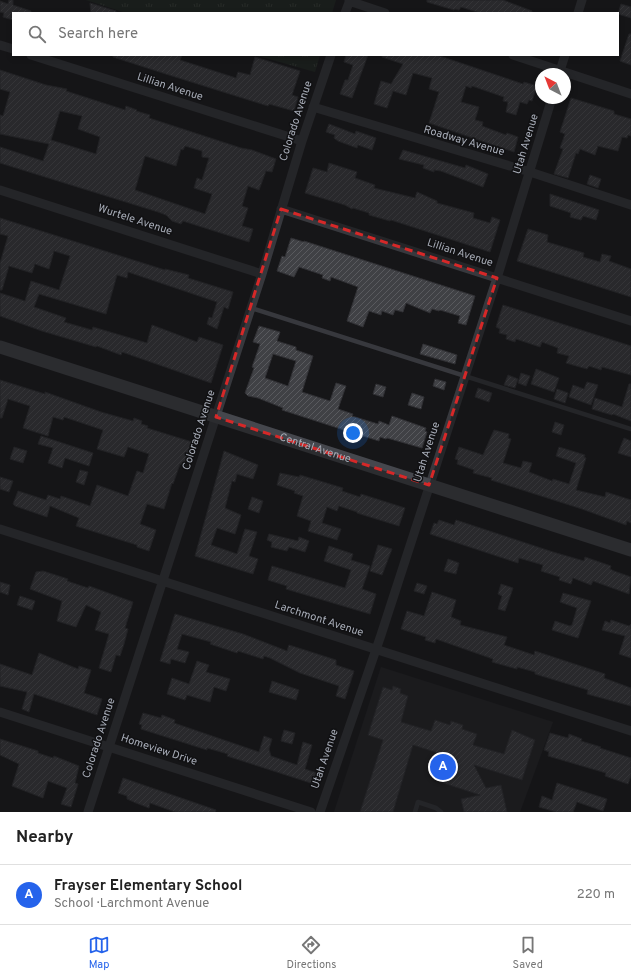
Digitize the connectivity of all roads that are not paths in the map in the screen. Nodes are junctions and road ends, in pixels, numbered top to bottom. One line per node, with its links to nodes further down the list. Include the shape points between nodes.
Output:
1 (582, 0): 5 (street)
2 (350, 1): 3 (street); 4 (street)
3 (345, 12)
4 (382, 12)
5 (578, 12)
6 (0, 45): 7 (street)
7 (12, 49)
8 (34, 56): 18 (street, Lillian Avenue)
9 (331, 56): 17 (street, Colorado Avenue)
10 (516, 56): 12 (street)
11 (565, 56): 13 (street)
12 (549, 68)
13 (561, 68)
14 (571, 75): 15 (street)
15 (631, 94)
16 (550, 104): 19 (street, Utah Avenue)
17 (313, 107): 18 (street, Colorado Avenue); 19 (street, Roadway Avenue)
18 (302, 141): 22 (street, Colorado Avenue)
19 (530, 172): 21 (street, Roadway Avenue); 24 (street, Utah Avenue)
20 (0, 190): 23 (street, Wurtele Avenue)
21 (631, 205)
22 (281, 209): 23 (street, Colorado Avenue); 24 (street, Lillian Avenue)
23 (262, 274): 25 (street, Colorado Avenue)
24 (497, 278): 26 (street, Lillian Avenue); 28 (street, Utah Avenue)
25 (251, 308): 28 (lane); 29 (street, Colorado Avenue)
26 (631, 321)
27 (0, 347): 29 (street, Central Avenue)
28 (464, 376): 30 (lane); 31 (street, Utah Avenue)
29 (216, 417): 31 (street, Central Avenue); 34 (street, Colorado Avenue)
30 (631, 429)
31 (429, 486): 33 (street, Central Avenue); 35 (street, Utah Avenue)
32 (0, 529): 34 (street, Larchmont Avenue)
33 (631, 550)
34 (163, 581): 35 (street, Larchmont Avenue); 38 (street, Colorado Avenue)
35 (376, 650): 37 (street, Larchmont Avenue); 41 (street, Utah Avenue)
36 (0, 712): 38 (street, Homeview Drive)
37 (631, 731)
38 (109, 746): 39 (street, Colorado Avenue); 40 (street, Homeview Drive)
39 (88, 812)
40 (311, 812)
41 (320, 812)
42 (414, 812): 43 (lane, via 418,802)
43 (442, 812)

